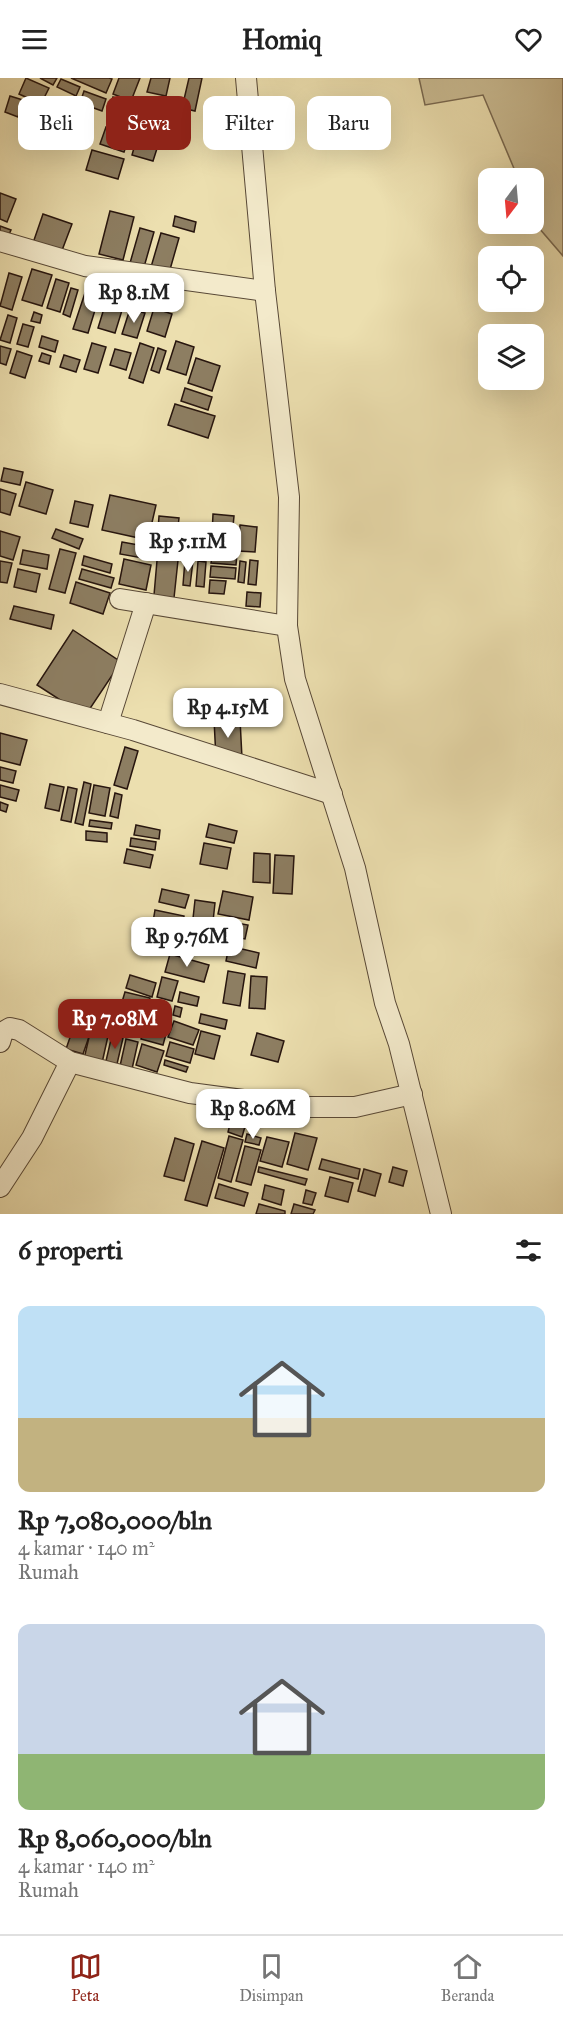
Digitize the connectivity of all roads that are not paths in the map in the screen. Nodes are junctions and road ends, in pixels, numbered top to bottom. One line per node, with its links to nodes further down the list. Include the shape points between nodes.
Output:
1 (246, 78): 3 (street)
2 (0, 241): 3 (street, via 85,266)
3 (265, 291): 6 (street, via 288,497)
4 (120, 599): 5 (street)
5 (146, 603): 6 (street); 8 (street)
6 (287, 626): 9 (street, via 295,679)
7 (0, 694): 8 (street)
8 (108, 723): 9 (street)
9 (332, 794): 12 (street, via 355,868 385,1003)
10 (0, 1042): 11 (street, via 3,1032 10,1028 19,1030)
11 (70, 1062): 12 (street, via 190,1093 296,1107 355,1107); 13 (street, via 32,1138)
12 (412, 1094): 14 (street)
13 (0, 1187)
14 (441, 1214)

